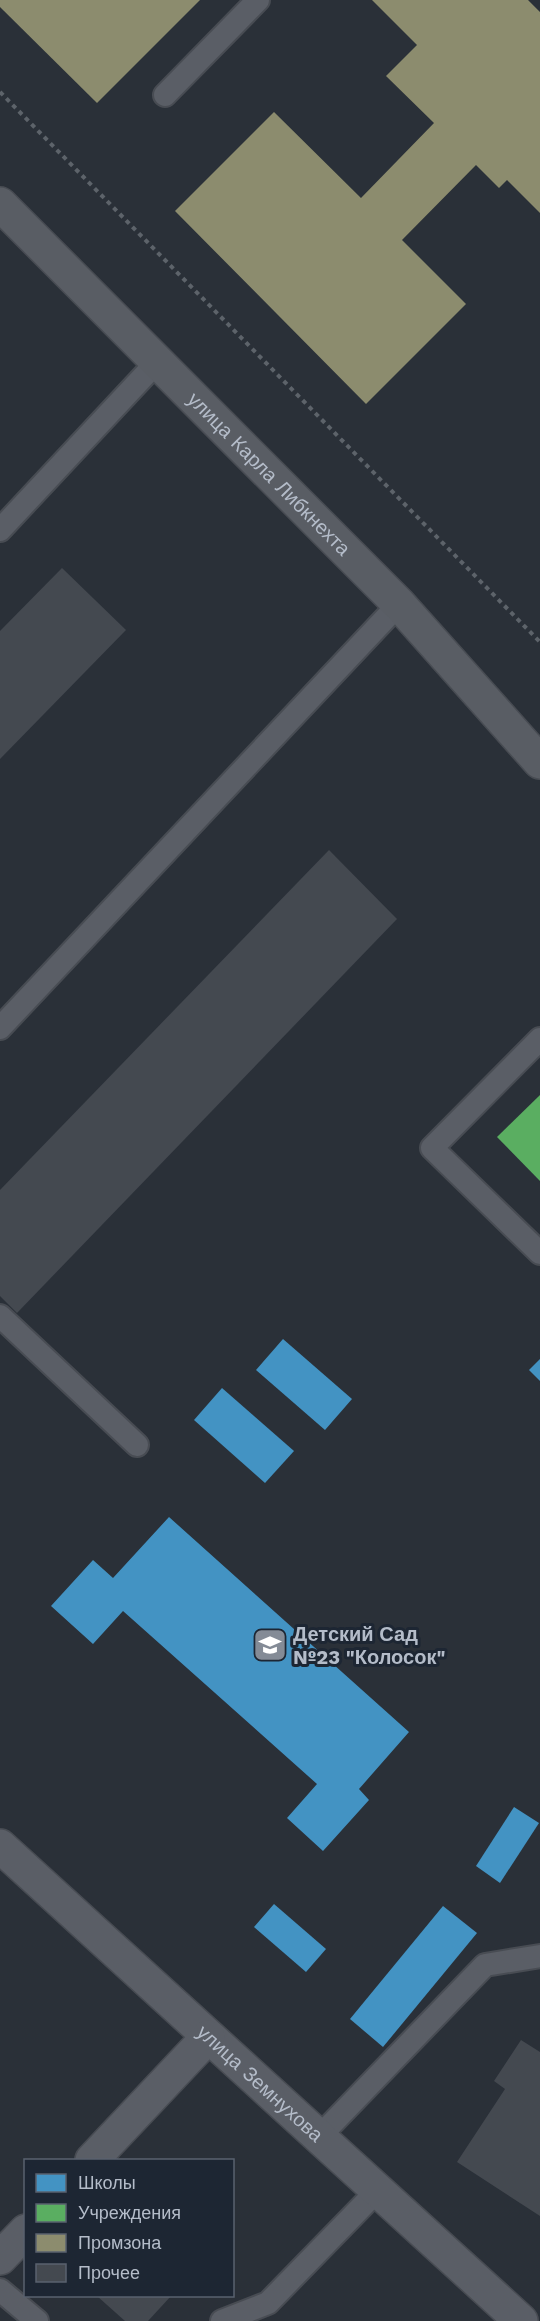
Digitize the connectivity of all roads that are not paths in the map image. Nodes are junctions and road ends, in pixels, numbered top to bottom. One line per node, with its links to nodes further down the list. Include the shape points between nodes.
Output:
1 (258, 0): 2 (lane)
2 (165, 95)
3 (0, 204): 4 (main road, улица Карла Либкнехта)
4 (157, 362): 5 (lane); 6 (main road, улица Карла Либкнехта)
5 (0, 530)
6 (399, 604): 7 (main road, улица Карла Либкнехта); 8 (lane)
7 (536, 757)
8 (0, 1028)
9 (540, 1039): 10 (lane, via 432,1148)
10 (540, 1253)
11 (0, 1316): 12 (lane)
12 (137, 1445)
13 (0, 1846): 15 (street, улица Земнухова)
14 (540, 1956): 16 (lane, via 485,1965)
15 (208, 2037): 16 (street, улица Земнухова); 17 (street)
16 (318, 2138): 18 (street, улица Земнухова)
17 (93, 2159)
18 (377, 2191): 23 (lane, via 268,2303); 24 (street, улица Земнухова)
19 (24, 2233): 20 (street)
20 (0, 2259)
21 (0, 2290): 22 (lane)
22 (37, 2321)
23 (222, 2321)
24 (521, 2321)

